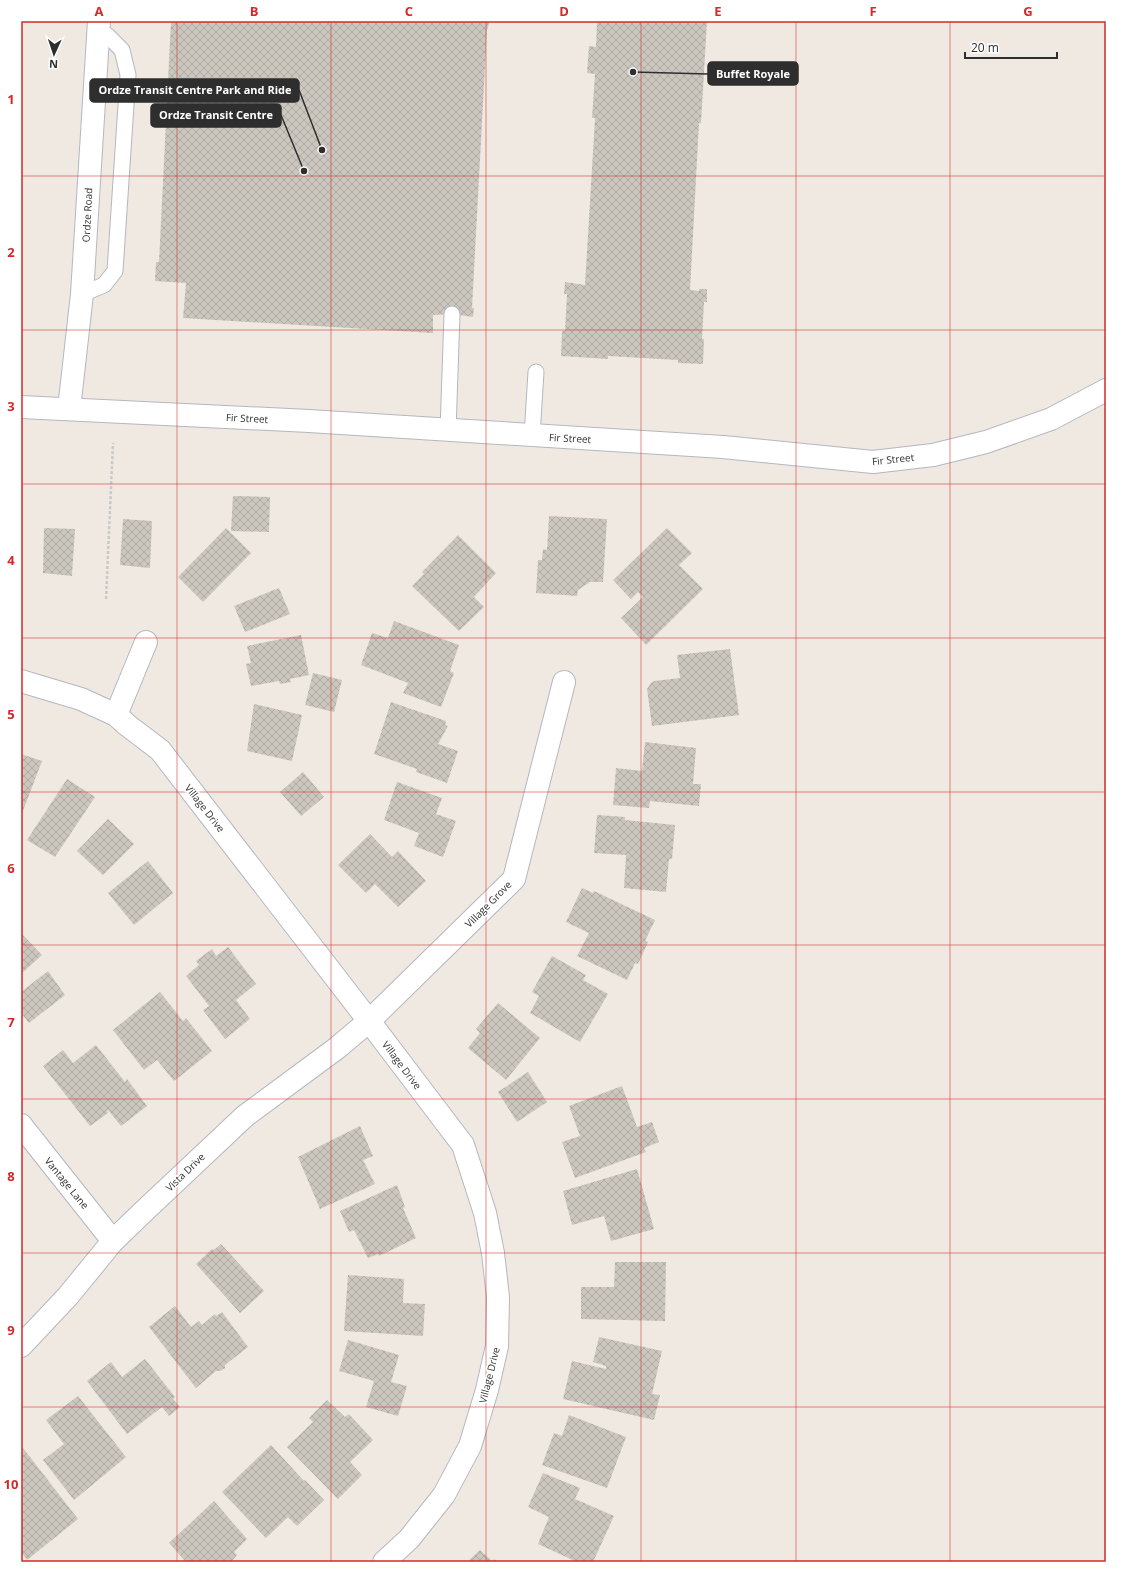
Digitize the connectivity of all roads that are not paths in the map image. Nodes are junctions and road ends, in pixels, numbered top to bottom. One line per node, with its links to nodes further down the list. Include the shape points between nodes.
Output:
1 (99, 25): 2 (street, Ordze Road); 2 (lane, via 122,50 128,76 116,271 104,285)
2 (82, 294): 7 (street, Ordze Road)
3 (452, 314): 8 (lane)
4 (536, 372): 9 (lane)
5 (1106, 390): 9 (street, Fir Street, via 1051,419 986,442 933,455 873,462 723,447)
6 (21, 407): 7 (street, Fir Street)
7 (69, 409): 8 (street, Fir Street)
8 (448, 431): 9 (street, Fir Street)
9 (532, 436)
10 (146, 642): 13 (street)
11 (21, 681): 13 (street, Village Drive, via 81,699)
12 (564, 682): 14 (street, Village Grove, via 514,879)
13 (116, 715): 14 (street, Village Drive, via 160,750)
14 (369, 1021): 16 (street, Vista Drive, via 245,1116); 18 (street, Village Drive, via 463,1145 485,1213 498,1296 497,1346 470,1446 444,1495 409,1539)
15 (21, 1125): 16 (street, Vantage Lane)
16 (113, 1240): 17 (street, Vista Drive, via 68,1296)
17 (21, 1346)
18 (384, 1562)

